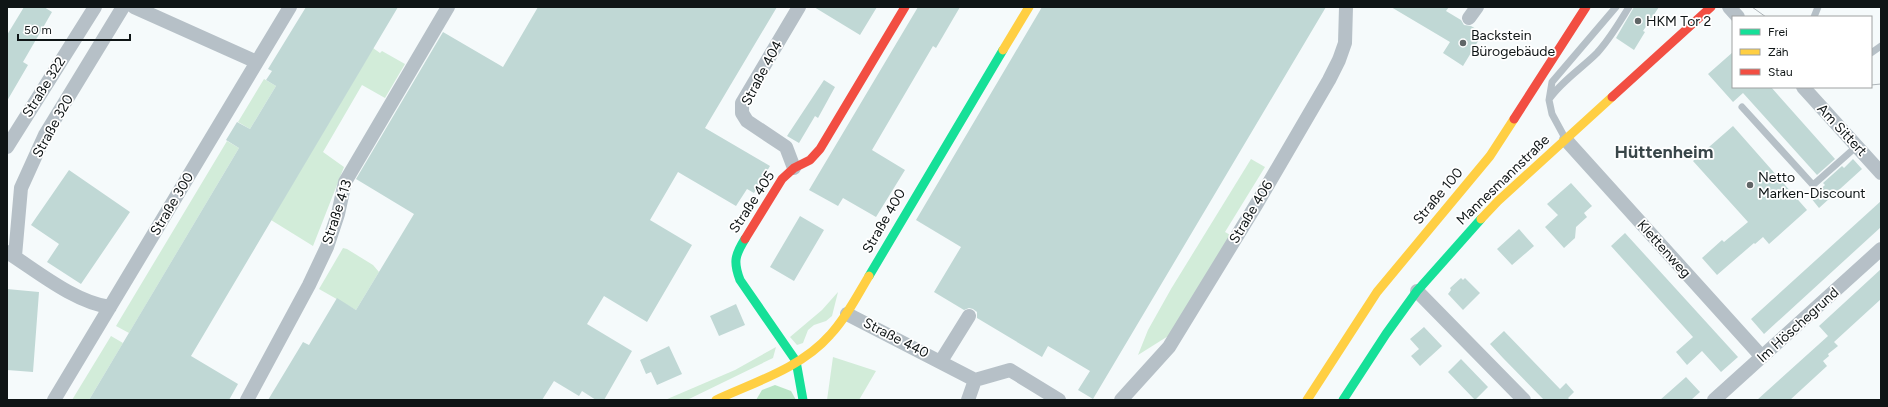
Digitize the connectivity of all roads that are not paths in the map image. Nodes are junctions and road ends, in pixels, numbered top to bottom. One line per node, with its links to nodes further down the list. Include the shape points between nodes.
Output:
1 (95, 7): 24 (street, Straße 322)
2 (123, 7): 28 (street, Straße 320, via 45,134 21,188)
3 (134, 7): 18 (street)
4 (290, 7): 18 (street, Straße 300)
5 (448, 7): 38 (street, Straße 413, via 345,182 327,247)
6 (799, 7): 25 (street, Straße 404, via 742,103 742,113 747,121 786,147)
7 (905, 7): 25 (street, Straße 405, via 820,149 810,160)
8 (1029, 7): 31 (street, Straße 400)
9 (1346, 7): 43 (street, Straße 406, via 1345,43 1329,80 1169,347)
10 (1586, 7): 44 (street, Straße 100, via 1490,156 1377,292)
11 (1616, 7): 20 (lane, via 1552,82)
12 (1629, 7): 20 (lane, via 1598,51 1556,89)
13 (1711, 7): 22 (street, Mannesmannstraße)
14 (1729, 7): 15 (street)
15 (1737, 16)
16 (1881, 46): 17 (lane)
17 (1872, 52)
18 (258, 62): 30 (street, Straße 300)
19 (1804, 88): 23 (street, Am Sittert)
20 (1549, 100): 22 (lane, via 1552,114)
21 (1742, 107): 23 (lane, via 1813,185)
22 (1566, 140): 29 (street, Mannesmannstraße, via 1493,207); 33 (street, Klettenweg)
23 (1857, 146): 26 (street, Am Sittert)
24 (7, 147)
25 (794, 168): 34 (street, Straße 405, via 782,180 737,252 735,267 740,280)
26 (1881, 173)
27 (1881, 249): 33 (street, Im Höschegrund)
28 (11, 254): 30 (street, via 70,292 98,305)
29 (1417, 292): 45 (street, Mannesmannstraße); 46 (street)
30 (110, 306): 37 (street, Straße 300)
31 (846, 314): 34 (street, Straße 400, via 830,336 815,350); 35 (street, Straße 440)
32 (969, 316): 35 (street, Straße 440)
33 (1762, 357): 47 (street, Im Höschegrund)
34 (796, 361): 39 (street, Straße 400); 40 (street)
35 (941, 361): 36 (street)
36 (975, 380): 41 (street); 42 (street, via 1010,370)
37 (54, 400)
38 (247, 400)
39 (716, 400)
40 (803, 400)
41 (968, 400)
42 (1059, 400)
43 (1121, 400)
44 (1307, 400)
45 (1343, 400)
46 (1524, 400)
47 (1714, 400)

